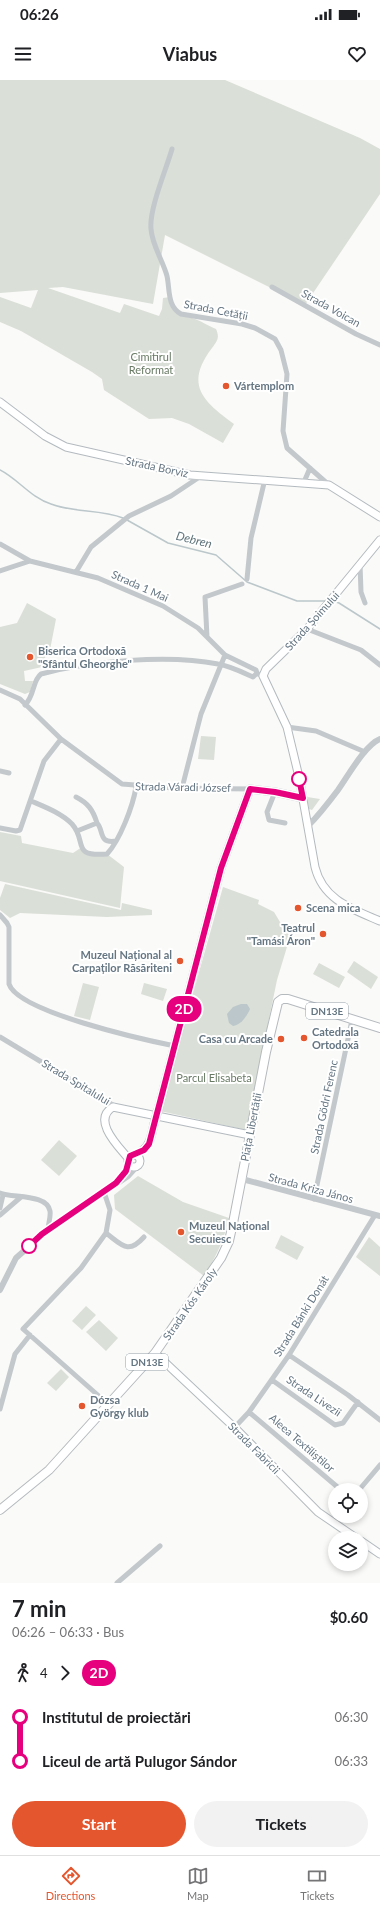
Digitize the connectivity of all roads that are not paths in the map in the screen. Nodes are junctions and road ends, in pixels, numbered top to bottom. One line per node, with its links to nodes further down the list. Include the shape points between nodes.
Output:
1 (172, 150): 5 (street, Strada Cetății, via 153,211 151,229 167,277 172,306 181,314 242,324 275,339 281,350 287,374 283,438 287,448)
2 (272, 287): 3 (street, Strada Voican)
3 (380, 346)
4 (0, 402): 6 (main road, Strada Borviz, via 59,444)
5 (310, 468): 8 (street); 9 (street, Strada Cetății)
6 (201, 476): 7 (main road, Strada Borviz); 16 (street, via 171,496 129,516 91,547)
7 (265, 479): 8 (main road, Strada Borviz); 17 (street, via 251,538)
8 (304, 482): 9 (main road, Strada Borviz)
9 (329, 485): 10 (main road)
10 (380, 517)
11 (380, 540): 14 (main road, Strada Șoimului)
12 (0, 544): 13 (street, Strada 1 Mai)
13 (30, 560): 15 (street); 16 (street, Strada 1 Mai)
14 (360, 564): 19 (street); 20 (main road, Strada Șoimului)
15 (0, 571)
16 (76, 572): 21 (street, Strada 1 Mai, via 119,586 157,604 187,620)
17 (247, 579)
18 (242, 584): 21 (street, via 205,597)
19 (365, 602)
20 (307, 629): 24 (street, via 356,647); 25 (main road, Strada Șoimului)
21 (207, 637): 22 (street, Strada 1 Mai)
22 (225, 655): 23 (street); 25 (street, Strada 1 Mai, via 256,670)
23 (220, 664): 25 (street, via 253,677); 27 (street, via 195,661 126,661 49,672 38,676 31,699); 35 (street, via 201,714)
24 (380, 665)
25 (260, 675): 28 (main road)
26 (0, 690): 27 (street, Strada Váradi József, via 14,696)
27 (25, 705): 29 (street, Strada Váradi József)
28 (287, 727): 31 (street, via 316,731); 39 (main road)
29 (61, 739): 34 (street, Strada Váradi József, via 119,783); 40 (street, via 44,760)
30 (380, 739): 31 (street)
31 (365, 752): 41 (street)
32 (0, 771): 33 (street)
33 (9, 772)
34 (136, 786): 35 (street, Strada Váradi József); 48 (street, via 134,798)
35 (182, 788): 36 (street, Strada Váradi József)
36 (250, 789): 37 (main road, Strada Váradi József); 54 (main road, via 221,868)
37 (275, 792): 39 (main road, Strada Váradi József); 44 (street, via 267,812 269,820)
38 (76, 797): 43 (street, via 86,802 95,814)
39 (303, 798): 42 (main road)
40 (31, 801): 46 (street, via 20,830); 47 (street, via 56,813)
41 (320, 813): 42 (street); 45 (street)
42 (306, 816): 45 (main road)
43 (97, 823): 47 (street); 48 (street, via 102,837 107,841)
44 (285, 823)
45 (308, 826): 50 (main road, via 316,871 322,885 349,908)
46 (0, 828)
47 (77, 831): 48 (street, via 81,849 94,855 107,854)
48 (116, 841)
49 (0, 915): 54 (street, via 8,923 10,932 9,984 19,996 78,1022)
50 (380, 921)
51 (352, 1020): 52 (main road, DN13E); 56 (main road, Piața Libertății / DN13E, via 288,999 282,999 276,1005); 64 (street, Strada Gödri Ferenc)
52 (380, 1028)
53 (0, 1037): 55 (street, Strada Spitalului)
54 (174, 1046): 57 (main road, bridge, via 149,1144)
55 (116, 1107): 56 (main road, Strada Spitalului); 57 (main road, via 108,1111 107,1132)
56 (250, 1135): 59 (main road, Piața Libertății / DN13E)
57 (131, 1157): 58 (main road, via 132,1166); 58 (main road, via 141,1160); 60 (street, via 126,1171)
58 (137, 1166): 60 (street, via 128,1176)
59 (242, 1179): 64 (street, Strada Kriza János); 73 (main road, Strada Kós Károly / DN13E, via 232,1232 225,1250)
60 (116, 1183): 61 (street)
61 (104, 1192): 68 (street); 69 (street, via 110,1210)
62 (2, 1194): 63 (street); 65 (street)
63 (21, 1197): 66 (street); 68 (street, via 37,1199 46,1204 50,1212)
64 (314, 1198): 67 (street, Strada Kriza János)
65 (0, 1208)
66 (0, 1215)
67 (377, 1216): 74 (street, Strada Bánki Donát)
68 (48, 1230): 71 (street, via 16,1258)
69 (106, 1233): 70 (street, via 123,1246 131,1248); 72 (street, via 81,1268 23,1329)
70 (144, 1237)
71 (0, 1290)
72 (30, 1335): 77 (street); 78 (street, via 15,1354)
73 (155, 1353): 77 (main road, Strada Kós Károly / DN13E); 81 (main road, Strada Fabricii)
74 (289, 1355): 75 (street, Strada Bánki Donát); 76 (street)
75 (272, 1380): 76 (street, Strada Livezii, via 335,1425 343,1423); 79 (street, Strada Bánki Donát)
76 (358, 1402): 80 (street)
77 (109, 1405): 85 (main road, Strada Kós Károly / DN13E, via 43,1476)
78 (0, 1409)
79 (249, 1412): 81 (street, Strada Bánki Donát); 83 (street, Aleea Textiliștilor)
80 (380, 1420)
81 (234, 1428): 86 (main road, Strada Fabricii)
82 (380, 1465): 84 (street)
83 (333, 1483)
84 (364, 1483)
85 (0, 1510)
86 (328, 1519)
87 (334, 1523): 88 (main road, Strada Fabricii)
88 (346, 1531)
89 (160, 1546): 92 (street)
90 (368, 1546): 91 (main road)
91 (380, 1554)
92 (117, 1583)

